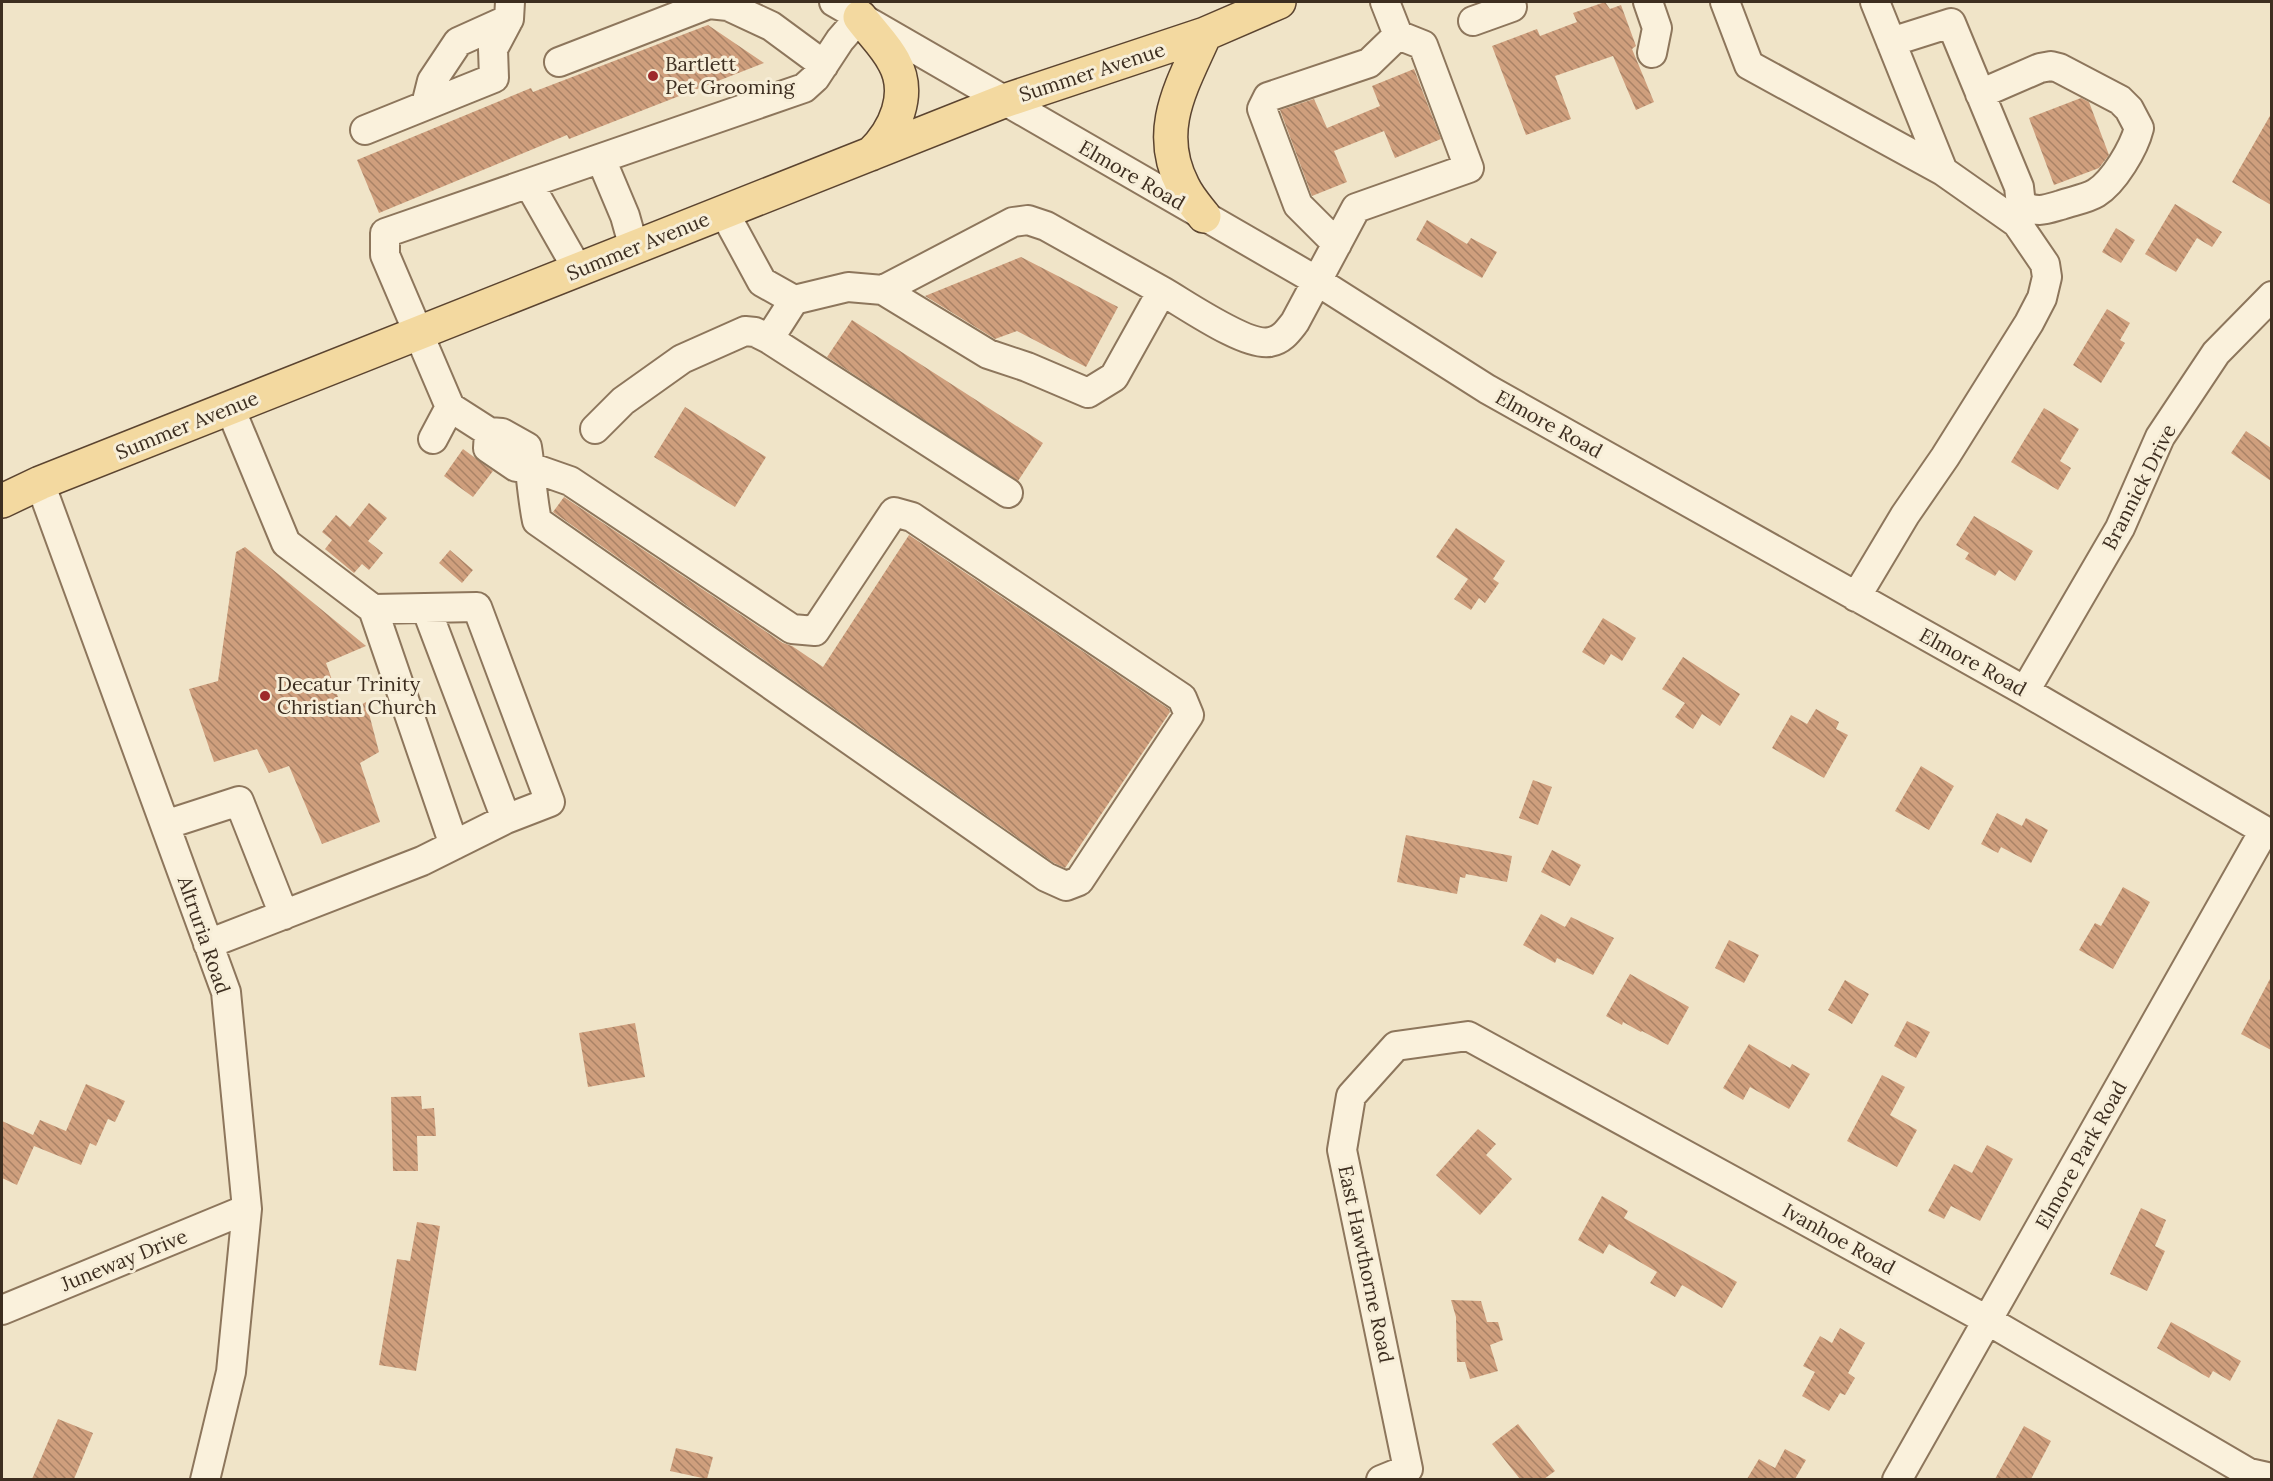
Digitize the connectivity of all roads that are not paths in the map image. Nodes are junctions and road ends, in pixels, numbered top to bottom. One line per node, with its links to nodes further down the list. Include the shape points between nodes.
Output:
1 (1279, 2): 10 (main road, Summer Avenue)
2 (1385, 2): 11 (street)
3 (1510, 2): 9 (street, via 1512,7)
4 (1648, 2): 13 (street, via 1657,28)
5 (1725, 2): 22 (street, via 1749,65)
6 (1875, 2): 12 (street)
7 (847, 9): 15 (street, via 840,40); 17 (street, Elmore Road); 20 (main road, via 894,62 902,84 893,125 885,140)
8 (510, 10): 18 (street, via 458,42 432,81); 18 (street, via 493,49 494,78)
9 (1473, 21)
10 (1205, 34): 17 (main road, Summer Avenue); 26 (main road, via 1172,112 1169,131 1174,168)
11 (1398, 35): 27 (street, via 1369,63 1268,97 1262,109 1298,205); 27 (street, via 1423,45 1469,168 1356,208)
12 (1891, 42): 16 (street, via 1951,23); 22 (street)
13 (1652, 53)
14 (559, 62): 15 (street, via 709,4 728,6 771,26)
15 (824, 65): 21 (street, via 804,88)
16 (1980, 94): 25 (street, via 2019,187); 25 (street, via 2051,66 2120,100 2139,128 2116,173 2095,195)
17 (1004, 101): 20 (main road, Summer Avenue); 26 (street, Elmore Road)
18 (426, 105): 19 (street)
19 (365, 130)
20 (870, 154): 24 (main road, Summer Avenue)
21 (601, 159): 23 (street); 28 (street)
22 (1943, 171): 25 (street)
23 (529, 184): 29 (street); 35 (street, via 386,232 385,255)
24 (724, 212): 28 (main road, Summer Avenue); 34 (street, via 762,282)
25 (2019, 214): 45 (street, via 2045,264 2047,277 2042,298)
26 (1204, 216): 30 (street, Elmore Road)
27 (1337, 244): 30 (street)
28 (634, 248): 29 (main road, Summer Avenue)
29 (578, 270): 35 (main road, Summer Avenue)
30 (1317, 281): 32 (street, via 1295,322 1281,338 1269,343 1248,340); 45 (street, Elmore Road, via 1487,389)
31 (883, 290): 32 (street, via 1012,222 1028,220 1046,226); 32 (street, via 988,354 1088,393 1114,377); 34 (street, via 848,287)
32 (1162, 291)
33 (2271, 296): 48 (street, Brannick Drive, via 2216,353 2160,437 2120,528)
34 (794, 300): 36 (street)
35 (419, 333): 37 (street); 38 (main road, Summer Avenue)
36 (769, 339): 39 (street, via 746,331 682,359 623,401); 43 (street)
37 (450, 407): 40 (street); 41 (street, via 489,432 502,433 527,447)
38 (230, 408): 42 (main road, Summer Avenue); 47 (street, via 286,543)
39 (595, 429)
40 (433, 440)
41 (530, 467): 41 (street, via 570,481 792,629 815,631 894,512 912,517 1182,698 1189,715 1079,881 1066,886 1046,877 537,521)
42 (40, 483): 44 (main road, Summer Avenue); 50 (street, Altruria Road)
43 (1008, 493)
44 (2, 501)
45 (1856, 597): 48 (street, Elmore Road)
46 (426, 608): 47 (street); 49 (street); 49 (street, via 477,607 550,802)
47 (373, 609): 52 (street)
48 (2025, 691): 51 (street, Elmore Road)
49 (506, 819): 52 (street)
50 (165, 825): 53 (street, via 239,801); 54 (street, Altruria Road)
51 (2268, 833): 58 (street, Elmore Park Road)
52 (454, 845): 53 (street)
53 (284, 915): 54 (street)
54 (208, 944): 56 (street, Altruria Road, via 226,992)
55 (1396, 1046): 58 (street, Ivanhoe Road, via 1468,1036); 59 (street, East Hawthorne Road, via 1351,1096 1342,1150)
56 (247, 1209): 57 (street, Juneway Drive); 61 (street, Altruria Road, via 231,1372)
57 (2, 1310)
58 (1987, 1320): 60 (street, Ivanhoe Road, via 2249,1473); 63 (street, Elmore Park Road)
59 (1413, 1474): 62 (street, East Hawthorne Road)
60 (2271, 1478)
61 (205, 1479)
62 (1381, 1479)
63 (1898, 1479)

